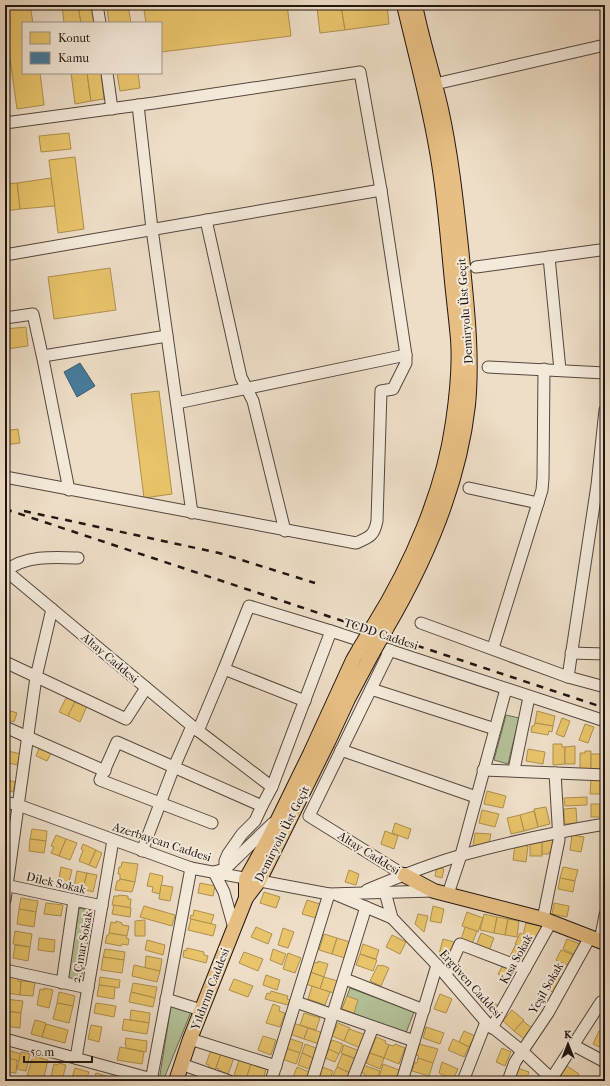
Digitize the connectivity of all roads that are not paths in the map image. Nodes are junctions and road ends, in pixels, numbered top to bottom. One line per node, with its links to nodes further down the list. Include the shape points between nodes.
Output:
1 (97, 5): 4 (street)
2 (404, 5): 39 (main road, Demiryolu Üst Geçit, via 437,149 458,340 458,377 453,423 443,472 425,525)
3 (415, 5): 7 (main road, Demiryolu Üst Geçit)
4 (100, 22)
5 (605, 45): 7 (street)
6 (107, 74): 9 (street)
7 (435, 84): 39 (main road, Demiryolu Üst Geçit, via 449,159 466,297 470,347 468,405 452,483 436,528 420,566)
8 (138, 105): 9 (street); 11 (street, via 360,72); 13 (street)
9 (112, 108): 10 (street)
10 (5, 123)
11 (381, 190): 12 (street); 20 (street)
12 (206, 220): 13 (street); 26 (street, via 241,377)
13 (152, 229): 15 (street); 19 (street)
14 (600, 250): 16 (street)
15 (5, 255)
16 (549, 257): 17 (street); 24 (street)
17 (476, 267)
18 (5, 318): 21 (street, via 33,314)
19 (168, 336): 21 (street); 27 (street)
20 (406, 355): 26 (street); 34 (street, via 406,363 393,389 380,391 375,531 368,538 356,543)
21 (43, 356): 31 (street)
22 (488, 367): 23 (street)
23 (544, 369): 24 (street); 32 (street, via 543,478)
24 (560, 370): 25 (street)
25 (605, 373)
26 (247, 389): 27 (street); 34 (street, via 253,401)
27 (177, 403): 33 (street)
28 (605, 410): 44 (street, via 597,485)
29 (5, 477): 31 (street)
30 (468, 488): 32 (street)
31 (69, 490): 33 (street)
32 (538, 503): 41 (street)
33 (192, 513): 34 (street)
34 (285, 531)
35 (78, 558): 36 (street, via 24,562 14,564)
36 (6, 571): 37 (street, Altay Caddesi)
37 (52, 609): 48 (street); 51 (street, Altay Caddesi)
38 (421, 623): 41 (street)
39 (380, 627): 42 (main road, Demiryolu Üst Geçit, bridge)
40 (331, 631): 43 (street, TCDD Caddesi); 47 (street, via 249,606); 55 (street, TCDD Caddesi)
41 (493, 648): 49 (street)
42 (367, 650): 74 (main road, Demiryolu Üst Geçit, via 353,660); 85 (main road, Demiryolu Üst Geçit, via 329,740)
43 (390, 650): 52 (street, Altay Caddesi); 53 (street, TCDD Caddesi)
44 (571, 653): 45 (street); 49 (street)
45 (605, 654)
46 (5, 662): 48 (street)
47 (224, 669): 55 (street); 58 (street)
48 (36, 676): 51 (street, via 126,719); 60 (street)
49 (568, 676): 50 (street)
50 (605, 687)
51 (146, 688): 58 (street, Altay Caddesi)
52 (371, 688): 59 (street); 61 (street, Altay Caddesi)
53 (506, 689): 54 (street, TCDD Caddesi); 59 (street)
54 (529, 697): 56 (street, TCDD Caddesi); 64 (street)
55 (305, 701): 68 (street, TCDD Caddesi)
56 (605, 722)
57 (5, 727): 60 (street)
58 (195, 728): 62 (street); 68 (street, Altay Caddesi)
59 (495, 729): 63 (street)
60 (28, 736): 65 (street); 72 (street)
61 (341, 750): 69 (street); 84 (street, Altay Caddesi, via 309,816)
62 (174, 767): 65 (street, via 117,742); 71 (street); 73 (street)
63 (483, 770): 64 (street); 69 (street)
64 (514, 770): 66 (street)
65 (105, 771): 71 (street, via 100,780)
66 (555, 773): 67 (street); 77 (street, Kısa Sokak)
67 (605, 775)
68 (272, 787): 73 (street, TCDD Caddesi)
69 (476, 797): 80 (street)
70 (5, 802): 72 (street, Azerbaycan Caddesi)
71 (160, 803): 75 (street); 79 (street)
72 (18, 805): 78 (street, Azerbaycan Caddesi); 86 (street)
73 (262, 806): 82 (street, TCDD Caddesi, via 255,821 228,854)
74 (281, 813): 82 (street, via 270,828); 85 (main road, Demiryolu Üst Geçit)
75 (212, 823)
76 (605, 824): 77 (street)
77 (559, 831): 80 (street); 99 (street, Kısa Sokak)
78 (113, 840): 79 (street, Azerbaycan Caddesi); 95 (street, 2. Çınar Sokak)
79 (142, 850): 81 (street, Azerbaycan Caddesi)
80 (461, 855): 84 (street); 91 (street)
81 (191, 868): 83 (street, Azerbaycan Caddesi); 109 (street)
82 (225, 869): 83 (street)
83 (214, 872): 85 (street, Azerbaycan Caddesi); 100 (street, via 224,892)
84 (404, 874): 87 (main road, Altay Caddesi); 89 (street)
85 (252, 880): 90 (street, Azerbaycan Caddesi); 92 (main road, Demiryolu Üst Geçit)
86 (6, 885): 93 (street); 94 (street, Dilek Sokak)
87 (434, 891): 88 (street, Azerbaycan Caddesi); 91 (main road, Altay Caddesi)
88 (385, 892): 89 (street, Azerbaycan Caddesi); 98 (street, Ergüven Caddesi)
89 (359, 893): 90 (street, Azerbaycan Caddesi)
90 (332, 894): 96 (street); 110 (street)
91 (448, 894): 99 (main road, Altay Caddesi)
92 (246, 898): 100 (main road, Yıldırım Caddesi)
93 (5, 900)
94 (74, 900): 95 (street, Dilek Sokak); 107 (street, 2. Çınar Sokak)
95 (102, 906): 108 (street, 2. Çınar Sokak)
96 (366, 907): 98 (street); 106 (street)
97 (605, 915): 101 (street, Yeşil Sokak)
98 (392, 918): 102 (street, Ergüven Caddesi)
99 (547, 921): 101 (main road, Altay Caddesi); 103 (street, Kısa Sokak)
100 (234, 928): 112 (main road, Yıldırım Caddesi)
101 (598, 940): 121 (street, Yeşil Sokak)
102 (437, 965): 105 (street, Ergüven Caddesi); 113 (street)
103 (526, 969): 105 (street, via 460,944); 115 (street, Kısa Sokak)
104 (5, 970): 107 (street)
105 (446, 975): 115 (street, Ergüven Caddesi)
106 (345, 979): 113 (street); 114 (street)
107 (62, 983): 108 (street)
108 (88, 988): 122 (street, 2. Çınar Sokak)
109 (166, 999): 112 (street); 126 (street)
110 (296, 1002): 114 (street); 125 (street)
111 (605, 1004): 120 (street, via 601,1002)
112 (201, 1010): 118 (main road, Yıldırım Caddesi)
113 (424, 1010): 119 (street)
114 (333, 1014): 116 (street); 131 (street)
115 (489, 1025): 121 (street, Ergüven Caddesi); 134 (street, Kısa Sokak)
116 (373, 1027): 119 (street); 132 (street)
117 (5, 1038): 122 (street)
118 (190, 1039): 124 (main road, Yıldırım Caddesi); 125 (street)
119 (414, 1041): 133 (street)
120 (573, 1045): 123 (street); 127 (street)
121 (522, 1051): 127 (street, Ergüven Caddesi); 135 (street, Yeşil Sokak)
122 (76, 1058): 126 (street)
123 (605, 1062)
124 (181, 1064): 128 (main road, Yıldırım Caddesi); 129 (street)
125 (276, 1066): 130 (street)
126 (152, 1080)
127 (552, 1080)
128 (176, 1081)
129 (228, 1081)
130 (271, 1081)
131 (312, 1081)
132 (352, 1081)
133 (402, 1081)
134 (464, 1081)
135 (508, 1081)

